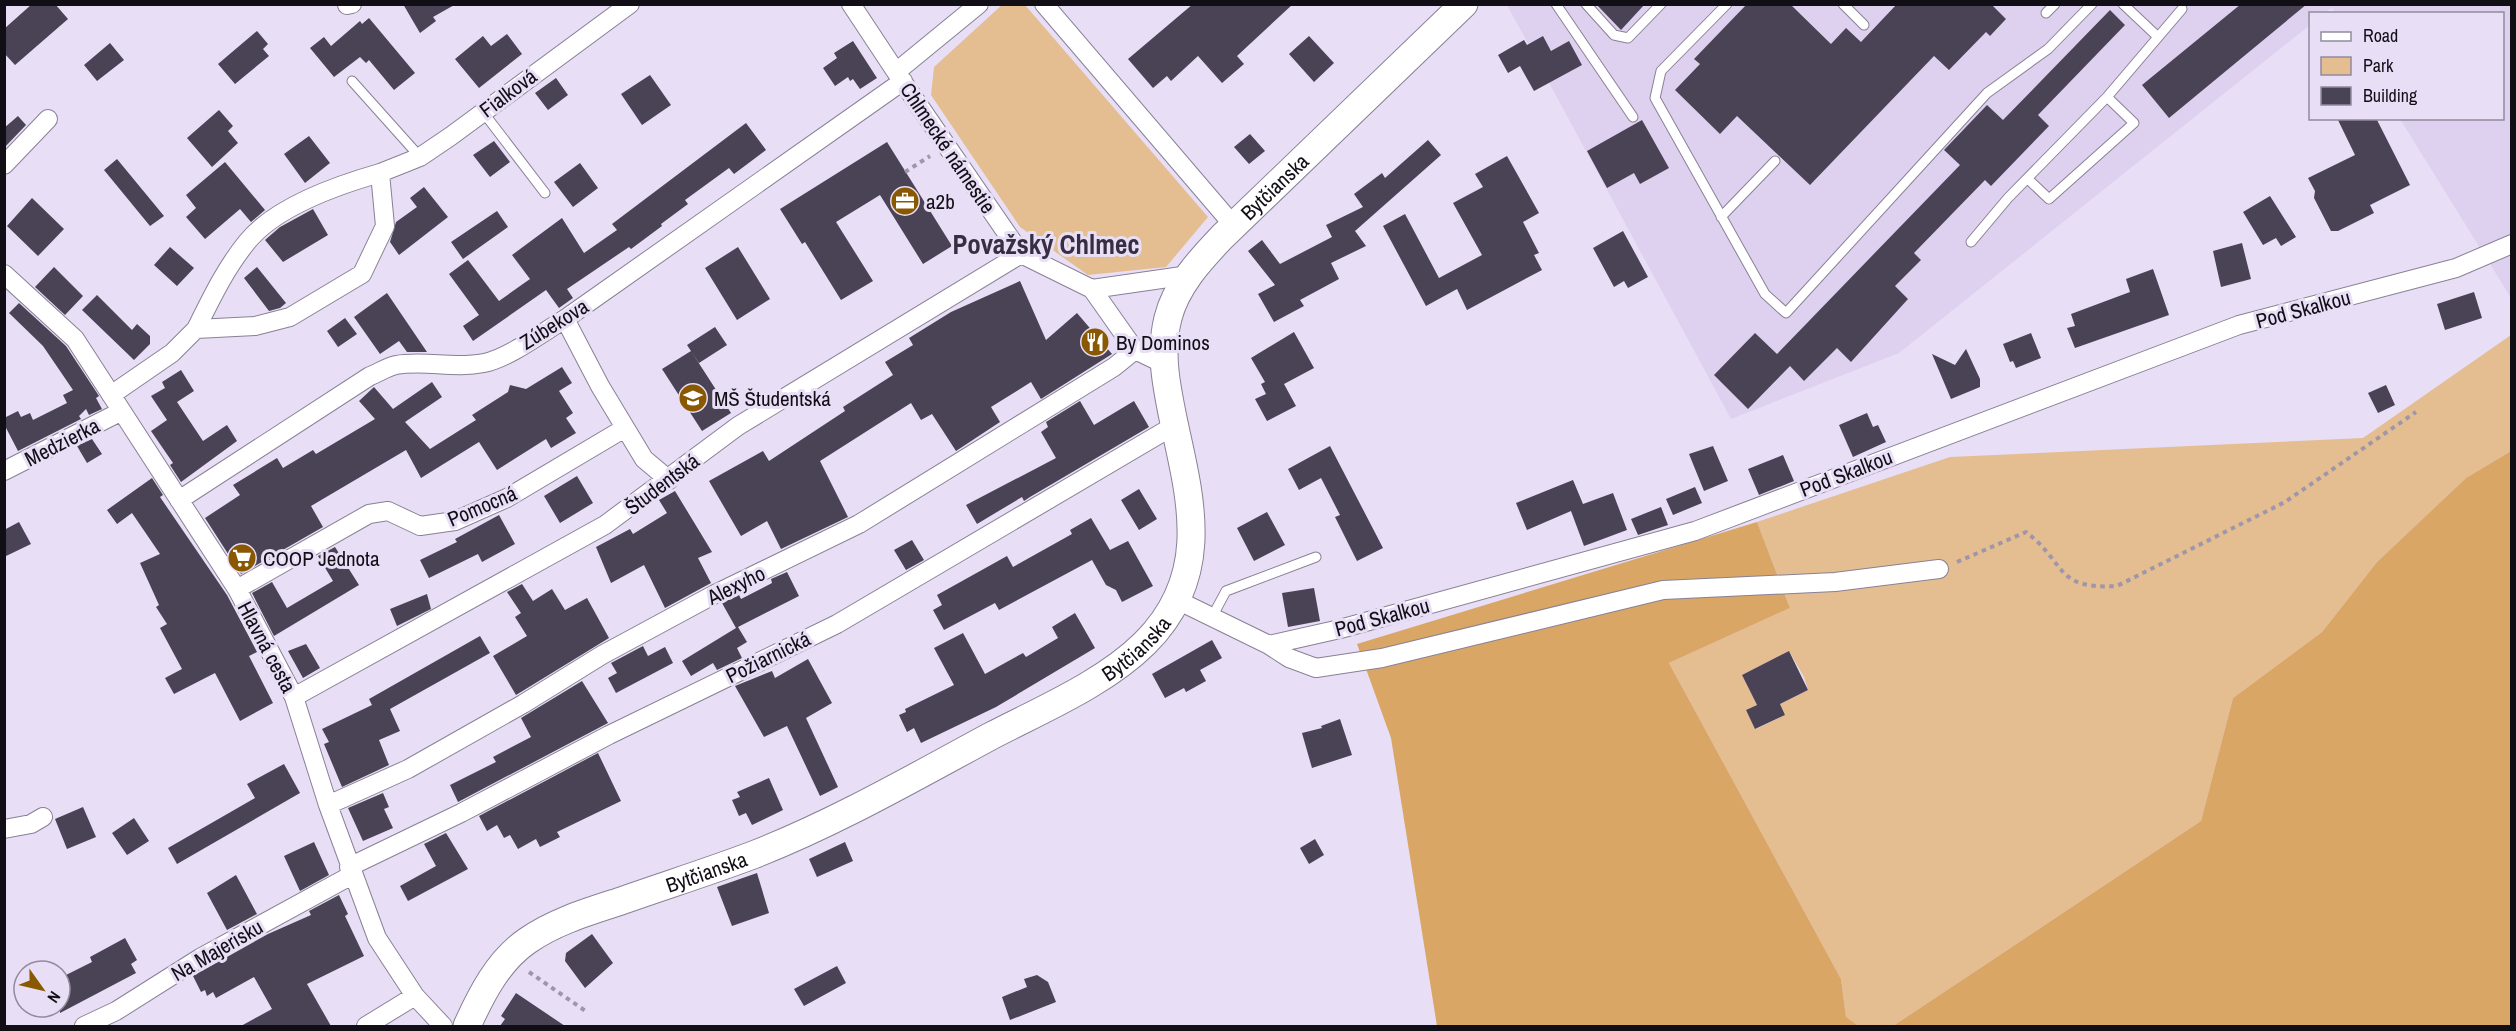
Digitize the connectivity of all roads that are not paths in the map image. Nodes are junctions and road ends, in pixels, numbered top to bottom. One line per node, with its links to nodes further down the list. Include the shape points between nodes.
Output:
1 (630, 4): 21 (street, Fialková)
2 (851, 4): 18 (street)
3 (979, 4): 18 (street, Chlmecké námestie)
4 (1044, 4): 31 (street)
5 (1464, 4): 31 (main road, Bytčianska)
6 (1556, 4): 22 (lane)
7 (1586, 4): 8 (lane, via 1614,35 1628,38)
8 (1661, 4)
9 (1727, 4): 30 (lane, via 1661,71 1655,98)
10 (1843, 4): 16 (lane)
11 (2055, 4): 15 (lane)
12 (2092, 4): 30 (lane, via 2048,49 1987,93 1786,313 1765,294)
13 (2123, 4): 17 (lane)
14 (2182, 9): 17 (lane)
15 (2046, 13)
16 (1864, 25)
17 (2158, 37): 20 (lane)
18 (899, 76): 34 (street, Chlmecké námestie); 38 (street, Zúbekova)
19 (352, 81): 24 (lane)
20 (2107, 97): 28 (lane); 28 (lane, via 2134,123 2049,199)
21 (483, 112): 24 (street, Fialková); 29 (lane)
22 (1633, 117)
23 (48, 119): 26 (street)
24 (420, 157): 27 (street, Fialková)
25 (1775, 161): 30 (lane)
26 (4, 165)
27 (380, 173): 39 (street, Fialková, via 342,184 291,207 249,240 222,276); 39 (street, via 385,226 362,274 290,317 255,326)
28 (2029, 180): 32 (lane, via 2008,198)
29 (545, 193)
30 (1721, 217)
31 (1234, 226): 36 (main road, Bytčianska)
32 (1971, 242)
33 (2511, 244): 54 (street, Pod Skalkou, via 2456,268 2239,326 1695,531)
34 (1021, 254): 37 (street, Chlmecké námestie); 47 (street, Študentská, via 738,426)
35 (4, 274): 42 (street, Hlavná cesta, via 75,339)
36 (1189, 275): 37 (street); 41 (main road, Bytčianska, via 1168,318)
37 (1092, 289): 40 (street)
38 (565, 319): 45 (street); 48 (street, Zúbekova, via 487,362 458,367 394,365 370,376)
39 (196, 329): 42 (street, Fialková, via 172,353)
40 (1136, 350): 41 (street); 56 (street, Alexyho, via 1114,368 859,524 715,594 602,655 408,769)
41 (1164, 364): 44 (main road, Bytčianska)
42 (111, 395): 43 (street, Hlavná cesta)
43 (120, 412): 46 (street, Medzierka); 48 (street, Hlavná cesta)
44 (1175, 425): 52 (main road, Bytčianska, via 1191,504 1192,530 1190,560); 59 (street, Požiarnická, via 837,624 609,735)
45 (625, 428): 47 (street, via 644,459); 51 (street, Pomocná, via 507,498 455,521 420,526 388,511 369,514)
46 (4, 471)
47 (669, 480): 55 (street, Študentská, via 605,525)
48 (179, 500): 51 (street, Hlavná cesta)
49 (1316, 557): 53 (lane, via 1226,591)
50 (1939, 569): 54 (street, via 1835,582 1663,590 1337,667 1316,668)
51 (237, 589): 55 (street, Hlavná cesta)
52 (1177, 600): 53 (street); 64 (main road, Bytčianska, via 1165,621 1143,645 1109,671 1046,708 800,835 555,925 527,941 493,977)
53 (1212, 617): 54 (street)
54 (1269, 645)
55 (294, 698): 56 (street, Hlavná cesta)
56 (328, 805): 59 (street, Hlavná cesta)
57 (43, 817): 58 (street, via 31,824)
58 (4, 829)
59 (351, 871): 60 (street, Hlavná cesta, via 377,938); 61 (street, Na Majerisku, via 116,1011)
60 (415, 996): 62 (street); 63 (street, Hlavná cesta)
61 (84, 1026)
62 (366, 1026)
63 (443, 1026)
64 (468, 1026)

